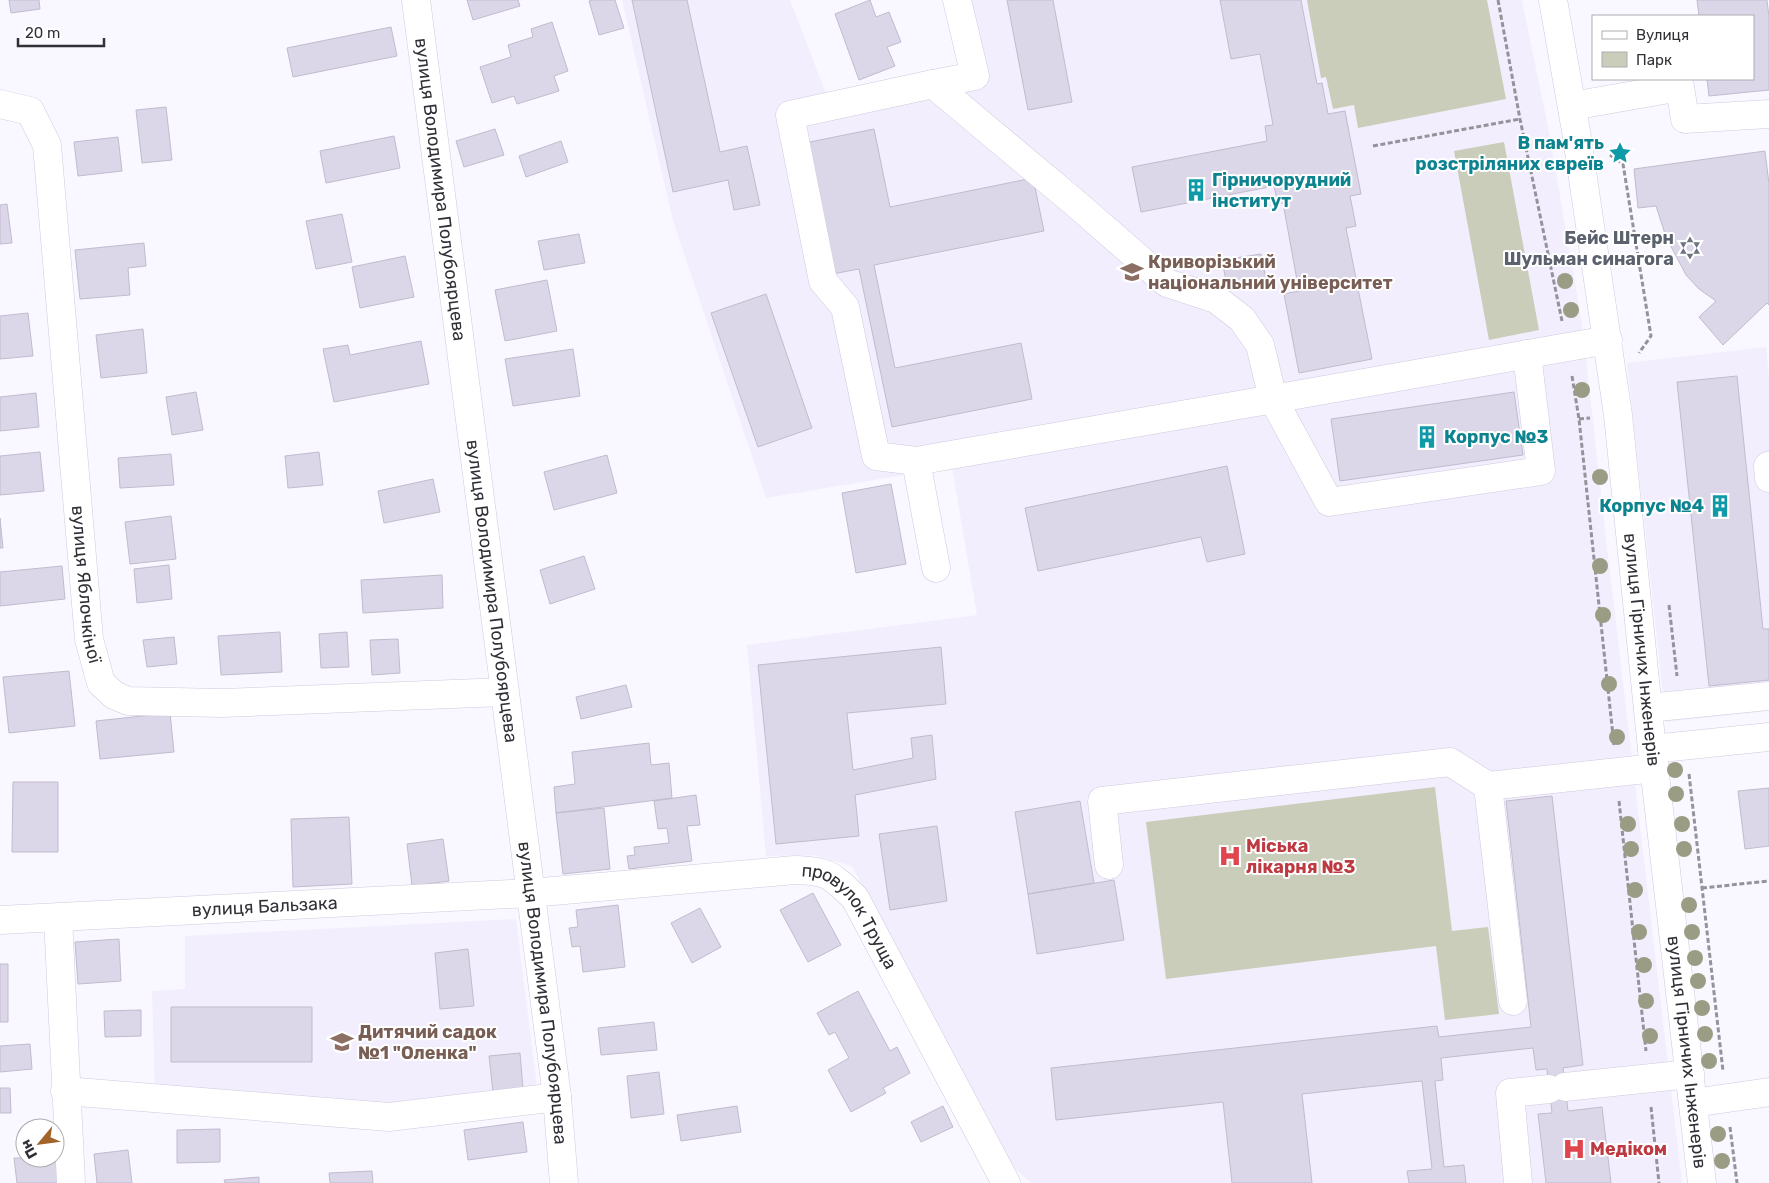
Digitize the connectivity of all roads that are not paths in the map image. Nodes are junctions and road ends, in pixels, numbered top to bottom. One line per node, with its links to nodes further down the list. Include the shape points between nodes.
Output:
1 (416, 0): 13 (street, вулиця Володимира Полубоярцева)
2 (957, 0): 4 (street, via 975,76)
3 (1554, 0): 6 (street, вулиця Гірничих Інженерів)
4 (933, 84): 10 (street, via 1167,282 1216,299 1242,319 1260,345); 11 (street, via 790,115 822,281 845,307 876,456)
5 (0, 104): 13 (street, вулиця Яблочкіної, via 30,112 47,145 89,639 101,682 114,695 128,701 222,703)
6 (1572, 106): 7 (street, via 1680,87 1685,119); 8 (street, вулиця Гірничих Інженерів)
7 (1769, 114)
8 (1608, 340): 9 (street); 15 (street, вулиця Гірничих Інженерів)
9 (1527, 354): 10 (street); 10 (street, via 1541,471 1329,502)
10 (1273, 399): 11 (street)
11 (916, 460): 12 (street)
12 (936, 568)
13 (504, 692): 20 (street, вулиця Володимира Полубоярцева)
14 (1769, 696): 15 (street)
15 (1648, 708): 17 (street, вулиця Гірничих Інженерів)
16 (1769, 737): 17 (street, via 1685,745)
17 (1653, 758): 18 (street, via 1616,772); 24 (street, вулиця Гірничих Інженерів)
18 (1488, 786): 19 (street, via 1450,762 1102,801); 23 (street)
19 (1109, 865)
20 (530, 893): 21 (street, вулиця Бальзака); 27 (street, вулиця Володимира Полубоярцева); 31 (street, провулок Труща, via 795,870 814,870 832,876 855,898)
21 (58, 918): 22 (street, вулиця Бальзака); 25 (street)
22 (0, 920)
23 (1513, 1001)
24 (1690, 1074): 28 (street, вулиця Гірничих Інженерів); 32 (street, via 1510,1093)
25 (65, 1091): 27 (street, via 389,1117); 29 (street)
26 (1769, 1092): 28 (street)
27 (557, 1097): 30 (street, вулиця Володимира Полубоярцева)
28 (1693, 1103): 33 (street, вулиця Гірничих Інженерів)
29 (71, 1183)
30 (564, 1183)
31 (1006, 1183)
32 (1518, 1183)
33 (1702, 1183)

